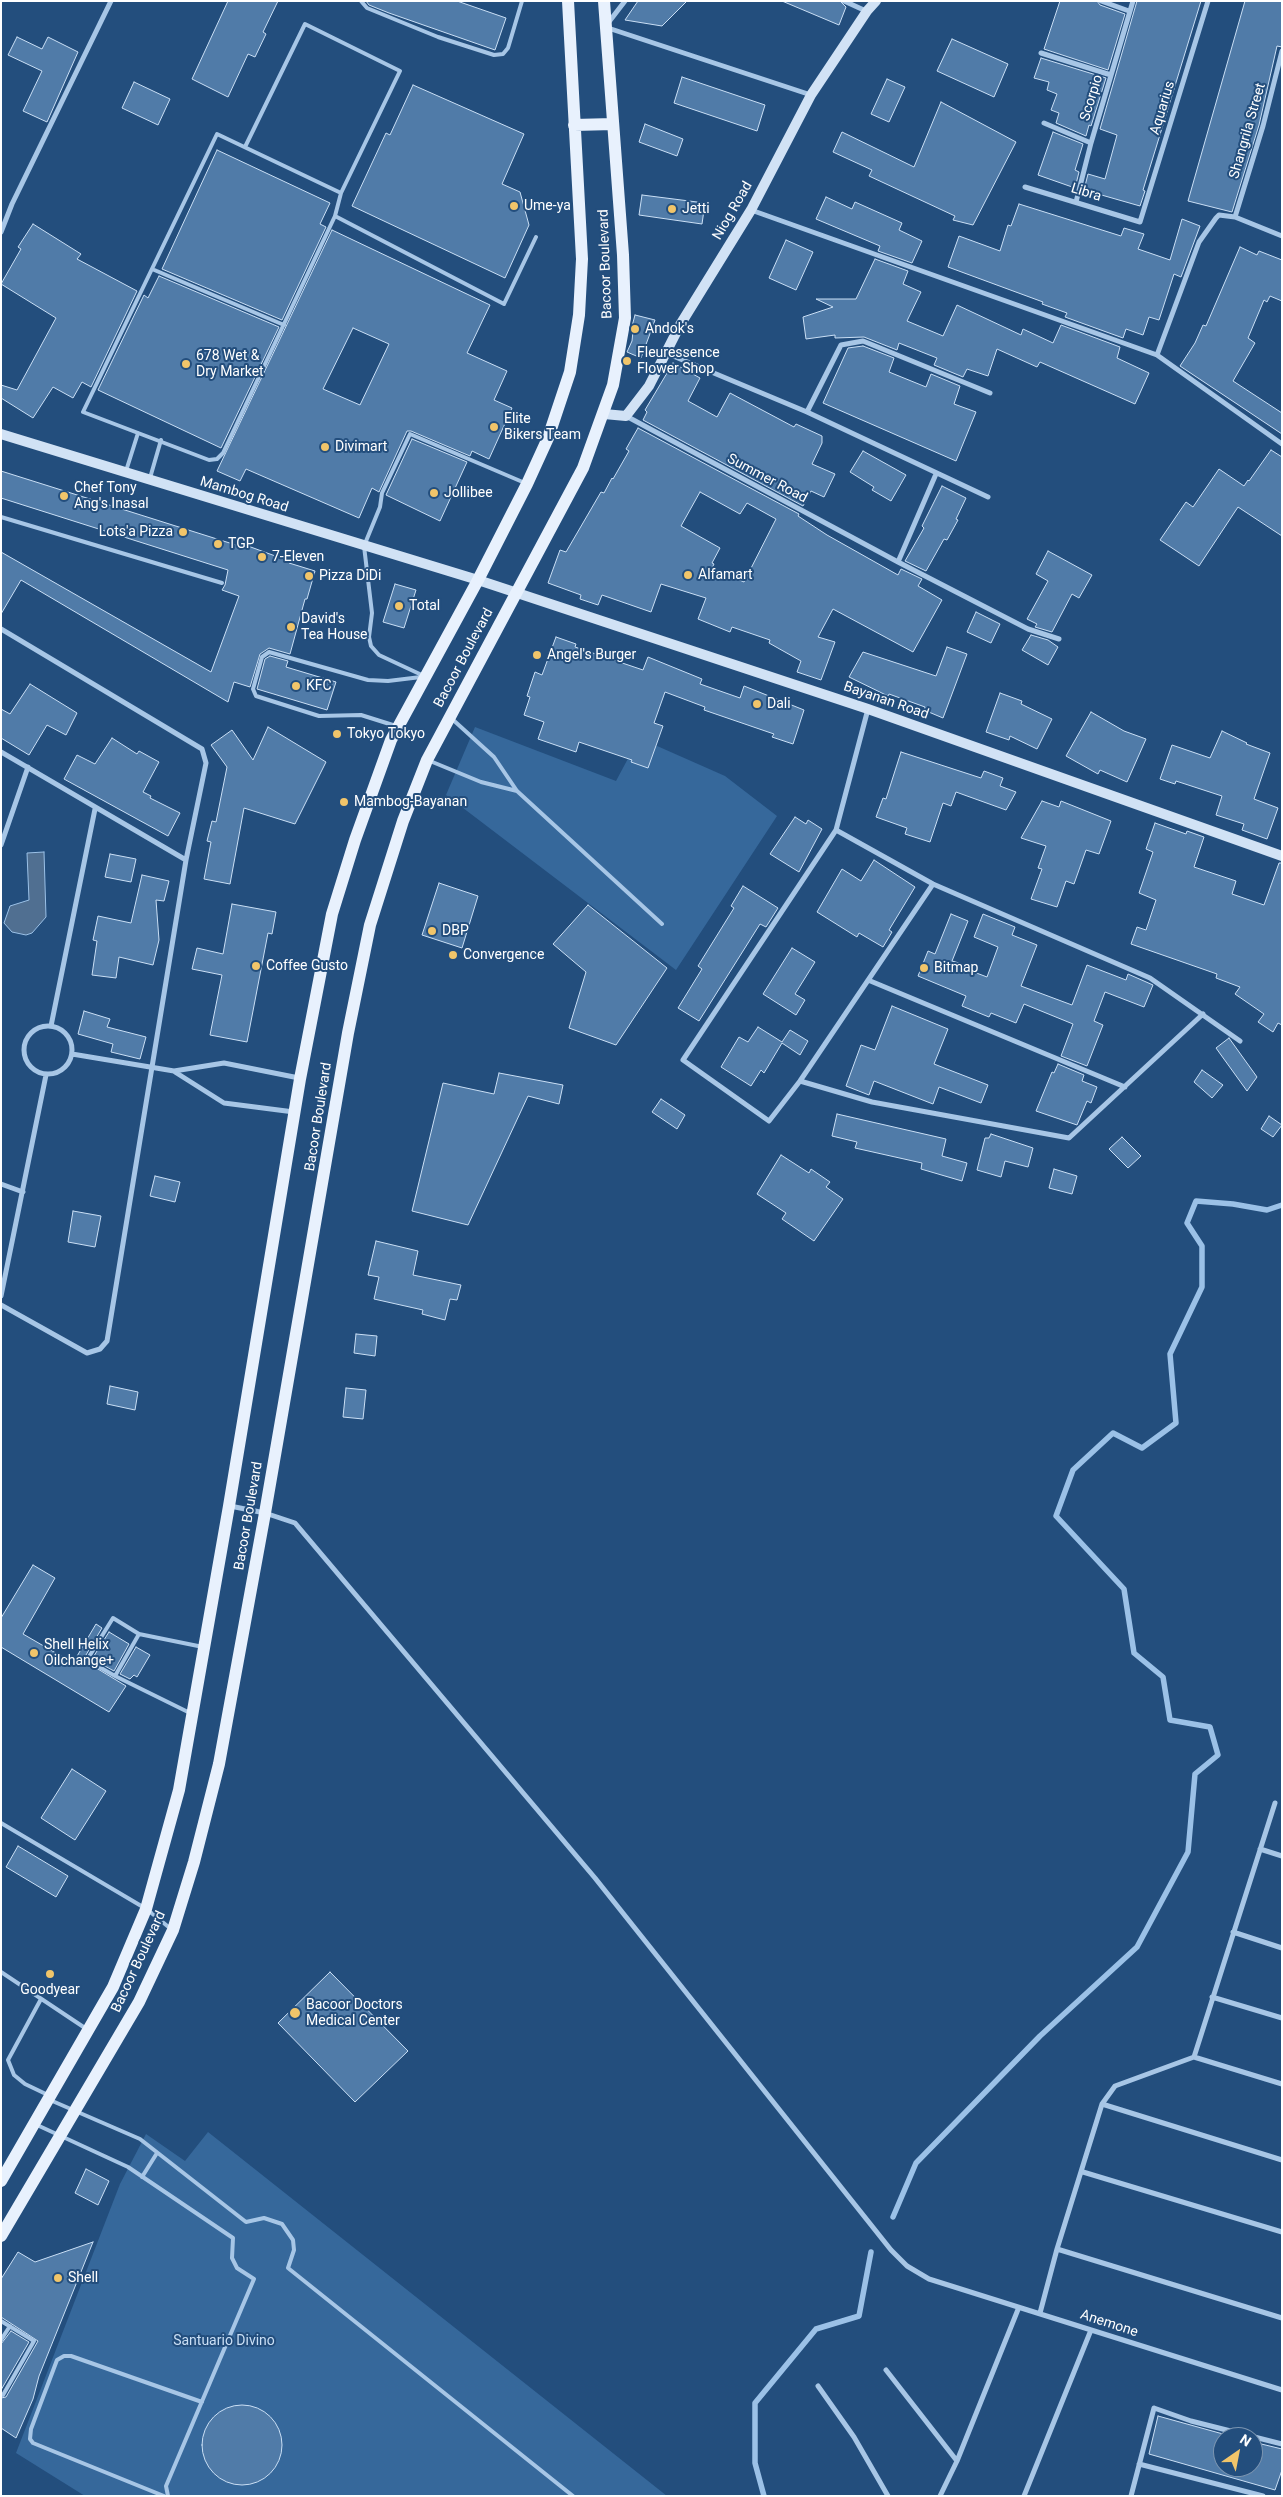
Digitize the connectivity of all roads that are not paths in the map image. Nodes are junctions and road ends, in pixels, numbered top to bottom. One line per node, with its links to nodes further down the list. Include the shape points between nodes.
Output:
1 (111, 1): 31 (street)
2 (360, 1): 3 (lane, via 366,8 494,55 503,54 508,48)
3 (522, 1)
4 (568, 1): 21 (main road, Bacoor Boulevard)
5 (604, 1): 14 (main road, Bacoor Boulevard)
6 (625, 1): 14 (street)
7 (844, 1): 12 (street)
8 (876, 1): 12 (main road, Niog Road)
9 (1101, 1): 13 (street)
10 (1132, 1): 13 (street, Scorpio)
11 (1208, 1): 30 (street, Aquarius)
12 (867, 11): 18 (main road, Niog Road)
13 (1129, 11): 17 (street, Scorpio)
14 (606, 27): 18 (street); 20 (main road, Bacoor Boulevard)
15 (1282, 51): 29 (street, Shangrila Street)
16 (1041, 53): 17 (street)
17 (1111, 75): 22 (street, Scorpio)
18 (811, 95): 27 (main road, Niog Road)
19 (1044, 123): 22 (street)
20 (614, 124): 21 (main road); 40 (main road, Bacoor Boulevard, via 625,318 613,385)
21 (574, 125): 49 (main road, Bacoor Boulevard, via 582,259 577,334 563,400)
22 (1091, 143): 26 (street, Scorpio)
23 (245, 147): 25 (lane); 25 (lane, via 305,24 400,71); 34 (lane, via 217,134)
24 (1025, 187): 26 (street, Libra)
25 (340, 193): 28 (lane)
26 (1076, 202): 30 (street, Libra)
27 (750, 210): 36 (main road, Niog Road); 37 (street)
28 (335, 216): 33 (lane, via 504,304); 35 (lane)
29 (1235, 217): 32 (street); 37 (street, via 1219,215 1199,242)
30 (1140, 222)
31 (1, 232)
32 (1282, 236)
33 (536, 237)
34 (152, 269): 35 (lane); 42 (lane, via 83,412)
35 (284, 325): 44 (lane, via 223,453 217,459 209,460)
36 (666, 353): 39 (street); 41 (main road, Niog Road, via 649,386)
37 (1157, 355): 45 (street)
38 (990, 393): 39 (street, via 863,341 841,345)
39 (807, 412): 47 (street)
40 (604, 414): 41 (main road); 56 (main road, Bacoor Boulevard, via 583,468)
41 (626, 416): 53 (street, Summer Road)
42 (138, 433): 44 (lane); 46 (lane)
43 (1, 434): 46 (main road, Mambog Road)
44 (162, 440): 48 (lane)
45 (1282, 444)
46 (126, 472): 48 (main road, Mambog Road)
47 (936, 474): 50 (street); 53 (street)
48 (150, 480): 52 (main road, Mambog Road)
49 (527, 484): 52 (lane, via 410,434 382,493 380,508); 54 (main road, Bacoor Boulevard)
50 (988, 497)
51 (1, 517): 55 (lane)
52 (364, 546): 54 (main road, Mambog Road); 59 (lane, via 372,613 371,646 379,655)
53 (898, 562): 58 (street, Summer Road, via 1028,629)
54 (478, 580): 56 (main road, Bayanan Road); 59 (main road, Bacoor Boulevard)
55 (222, 583)
56 (516, 594): 60 (main road, Bayanan Road); 61 (main road, Bacoor Boulevard)
57 (1, 629): 71 (street, via 202,749 206,763)
58 (1059, 639)
59 (425, 677): 62 (main road, Bacoor Boulevard); 62 (lane, via 368,680 269,652 262,657 252,689 256,696 319,716 361,716)
60 (868, 709): 68 (street); 70 (main road, Bayanan Road)
61 (449, 716): 64 (main road, Bacoor Boulevard); 66 (lane, via 494,757)
62 (398, 727): 82 (main road, Bacoor Boulevard, via 381,764 332,914)
63 (1, 752): 65 (street)
64 (427, 760): 66 (lane, via 481,782); 91 (main road, Bacoor Boulevard, via 395,846 360,968)
65 (28, 767): 67 (street); 69 (street)
66 (517, 791): 73 (lane)
67 (95, 809): 71 (street); 76 (street)
68 (836, 830): 72 (street); 83 (street, via 682,1060 769,1121)
69 (1, 845)
70 (1282, 856)
71 (186, 860): 79 (street)
72 (933, 884): 74 (street); 75 (street, via 1150,978)
73 (662, 924)
74 (868, 980): 83 (street); 84 (street)
75 (1203, 1014): 77 (street); 84 (street)
76 (51, 1026): 78 (street, via 65,1032); 81 (street, via 29,1034 23,1048 32,1069)
77 (1240, 1041)
78 (72, 1054): 79 (street); 81 (street, via 66,1067)
79 (150, 1067): 80 (street); 89 (street, via 107,1341 87,1353)
80 (174, 1071): 82 (street, via 224,1062); 85 (street, via 224,1103)
81 (46, 1075): 87 (street)
82 (300, 1079): 85 (main road, Bacoor Boulevard)
83 (800, 1081): 84 (street, via 872,1102 1069,1138)
84 (1124, 1087)
85 (294, 1112): 90 (main road, Bacoor Boulevard)
86 (1, 1184): 87 (street)
87 (23, 1192): 88 (street)
88 (1, 1296)
89 (1, 1305)
90 (229, 1506): 91 (street, Anemone); 93 (main road, Bacoor Boulevard)
91 (265, 1513): 101 (main road, Bacoor Boulevard, via 219,1764 194,1862); 124 (street, Anemone, via 295,1523 595,1878 891,2250 907,2266 930,2279)
92 (139, 1634): 93 (lane); 94 (lane); 94 (lane, via 113,1618 87,1660)
93 (205, 1648): 95 (main road, Bacoor Boulevard)
94 (115, 1676): 95 (lane)
95 (193, 1715): 100 (main road, Bacoor Boulevard, via 179,1790)
96 (1275, 1803): 98 (street)
97 (1, 1823): 100 (lane)
98 (1260, 1848): 99 (street); 102 (street)
99 (1282, 1856)
100 (146, 1909): 101 (lane); 108 (main road, Bacoor Boulevard, via 113,1987)
101 (172, 1930): 113 (main road, Bacoor Boulevard, via 139,2002)
102 (1233, 1932): 103 (street); 105 (street)
103 (1282, 1948)
104 (1, 1972): 106 (lane)
105 (1212, 1997): 107 (street); 109 (street)
106 (41, 1999): 108 (lane); 111 (lane, via 8,2060 14,2075)
107 (1282, 2018)
108 (87, 2030): 111 (main road, Bacoor Boulevard)
109 (1194, 2056): 110 (street); 112 (street, via 1115,2086)
110 (1282, 2084)
111 (49, 2098): 113 (lane); 114 (main road, Bacoor Boulevard)
112 (1102, 2104): 117 (street); 118 (street)
113 (76, 2111): 115 (main road, Bacoor Boulevard); 116 (lane, via 140,2139)
114 (34, 2123): 115 (lane); 120 (main road, Bacoor Boulevard)
115 (60, 2137): 119 (lane, via 128,2167); 122 (main road, Bacoor Boulevard)
116 (157, 2153): 119 (lane); 141 (lane, via 246,2222 264,2218 282,2224 293,2240 294,2250 288,2268)
117 (1282, 2160)
118 (1083, 2172): 121 (street); 123 (street)
119 (142, 2177): 135 (lane, via 233,2238 231,2248 235,2263 245,2275 254,2279)
120 (1, 2181)
121 (1282, 2232)
122 (1, 2236)
123 (1057, 2249): 125 (street); 126 (street)
124 (1019, 2307): 125 (street, Anemone); 137 (street)
125 (1040, 2313): 129 (street, Anemone)
126 (1282, 2318)
127 (1, 2321): 128 (lane)
128 (10, 2326): 130 (lane); 134 (lane, via 34,2340)
129 (1091, 2330): 133 (street, Anemone); 144 (street)
130 (1, 2340)
131 (886, 2370): 137 (street)
132 (818, 2386): 142 (street, via 854,2437)
133 (1282, 2390)
134 (1, 2394)
135 (202, 2402): 139 (lane, via 71,2356 56,2360 31,2429 33,2443); 140 (lane, via 166,2486)
136 (1282, 2444): 138 (street, via 1190,2421 1154,2408)
137 (957, 2461): 143 (street)
138 (1139, 2464): 145 (street); 146 (street)
139 (164, 2496)
140 (168, 2496)
141 (573, 2496)
142 (888, 2496)
143 (940, 2496)
144 (1024, 2496)
145 (1131, 2496)
146 (1263, 2496)

